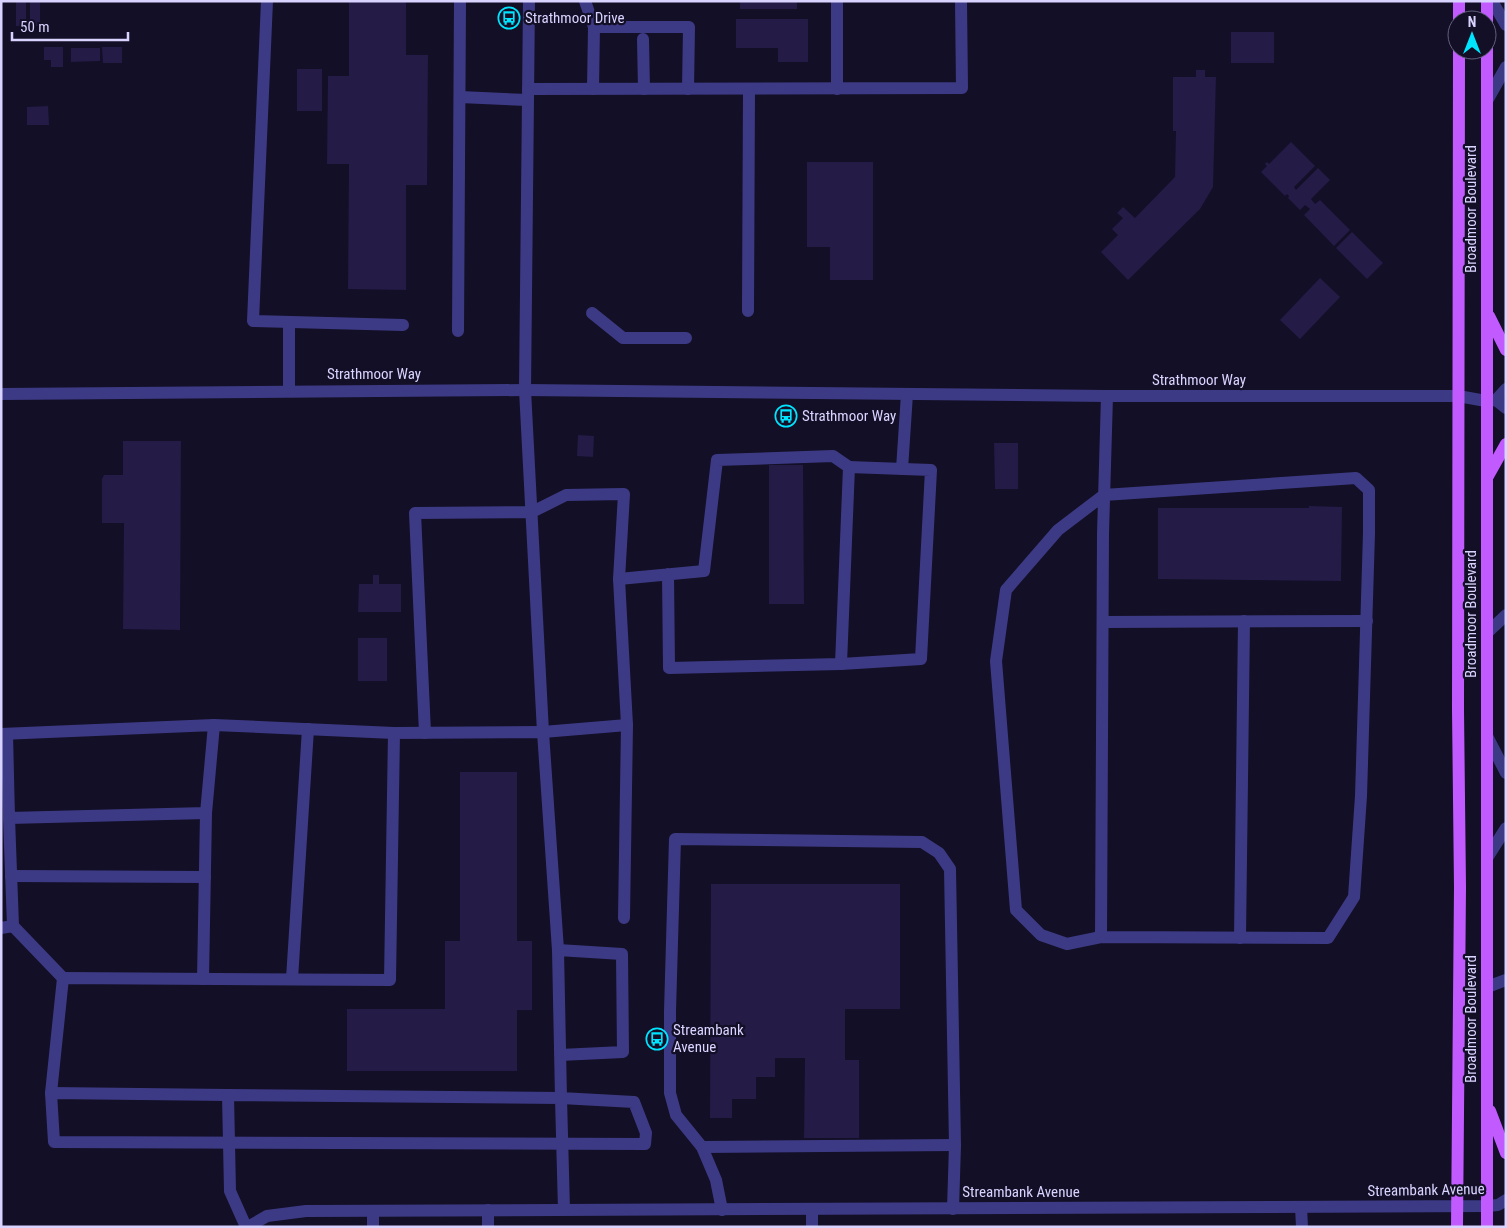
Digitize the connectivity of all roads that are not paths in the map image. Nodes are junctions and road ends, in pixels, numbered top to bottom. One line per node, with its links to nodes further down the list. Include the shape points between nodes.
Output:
1 (267, 1): 25 (street, via 253,321)
2 (460, 1): 20 (street)
3 (529, 1): 19 (street)
4 (585, 1): 10 (street)
5 (837, 1): 18 (street)
6 (961, 1): 18 (street, via 962,88)
7 (1487, 1): 21 (main road, Broadmoor Boulevard)
8 (1492, 1): 9 (street)
9 (1506, 25)
10 (594, 26): 14 (street); 16 (street, via 689,27)
11 (643, 39): 15 (street)
12 (1459, 60): 36 (main road, Broadmoor Boulevard)
13 (1506, 68): 21 (street)
14 (593, 89): 15 (street); 19 (street)
15 (644, 89): 16 (street)
16 (688, 89): 17 (street)
17 (749, 89): 18 (street); 22 (street)
18 (837, 89)
19 (528, 95): 20 (street); 30 (street)
20 (460, 97): 27 (street)
21 (1488, 99): 23 (main road, Broadmoor Boulevard)
22 (748, 311)
23 (1487, 312): 29 (main road); 37 (main road, Broadmoor Boulevard)
24 (592, 313): 28 (street, via 623,338)
25 (289, 322): 26 (street); 32 (street)
26 (403, 325)
27 (458, 331)
28 (686, 338)
29 (1506, 350)
30 (525, 390): 32 (street, Strathmoor Way); 34 (street, Strathmoor Way); 43 (street)
31 (1506, 390): 37 (street)
32 (289, 391): 33 (street, Strathmoor Way)
33 (1, 394)
34 (906, 394): 35 (street, Strathmoor Way); 40 (street)
35 (1107, 396): 36 (street, Strathmoor Way); 42 (street)
36 (1458, 396): 37 (street, Strathmoor Way); 88 (main road, Broadmoor Boulevard, via 1460,887)
37 (1496, 403): 41 (main road, Broadmoor Boulevard)
38 (1506, 444): 41 (main road)
39 (849, 467): 40 (street); 44 (street, via 833,456 717,460 704,571); 51 (street)
40 (902, 469): 51 (street, via 931,470 921,659)
41 (1487, 478): 50 (main road, Broadmoor Boulevard)
42 (1104, 494): 48 (street, via 1356,478 1369,490); 49 (street); 69 (street, via 1058,530 1006,590 996,661 1016,910 1041,935 1068,944)
43 (532, 512): 45 (street, via 566,494 624,494); 55 (street); 57 (street, via 415,513)
44 (668, 574): 45 (street); 51 (street, via 669,668)
45 (618, 579): 52 (street)
46 (1506, 615): 50 (street)
47 (1244, 621): 48 (street); 49 (street); 70 (street)
48 (1367, 621): 70 (street, via 1354,897 1328,938)
49 (1103, 622): 69 (street)
50 (1488, 632): 59 (main road, Broadmoor Boulevard)
51 (841, 664)
52 (627, 725): 55 (street); 67 (street)
53 (214, 726): 54 (street); 58 (street); 61 (street)
54 (308, 729): 56 (street); 74 (street)
55 (543, 732): 57 (street); 71 (street)
56 (394, 733): 57 (street); 74 (street, via 390,980)
57 (424, 733)
58 (4, 734): 62 (street)
59 (1487, 736): 60 (street); 64 (main road, Broadmoor Boulevard)
60 (1506, 773)
61 (206, 813): 62 (street); 66 (street)
62 (9, 818): 65 (street)
63 (1506, 828): 64 (street)
64 (1487, 858): 76 (main road, Broadmoor Boulevard)
65 (11, 876): 66 (street); 68 (street)
66 (205, 877): 73 (street)
67 (624, 918)
68 (7, 927): 72 (street)
69 (1101, 937): 70 (street)
70 (1240, 938)
71 (558, 950): 77 (street); 77 (street, via 622,954 624,1052)
72 (63, 978): 73 (street); 78 (street)
73 (203, 979): 74 (street)
74 (292, 979)
75 (1506, 980): 76 (street)
76 (1487, 987): 81 (main road, Broadmoor Boulevard)
77 (560, 1055): 80 (street)
78 (51, 1093): 79 (street); 82 (street, via 54,1142)
79 (228, 1095): 80 (street); 82 (street)
80 (561, 1098): 83 (street); 83 (street, via 634,1102 646,1134 645,1144)
81 (1487, 1103): 86 (main road); 87 (main road, Broadmoor Boulevard)
82 (229, 1142): 83 (street); 96 (street, via 230,1191)
83 (562, 1144): 93 (street)
84 (955, 1145): 85 (street); 85 (street, via 950,869 939,853 922,842 675,839 670,1092 676,1115); 91 (street)
85 (702, 1147): 94 (street, via 716,1180)
86 (1506, 1153)
87 (1499, 1205): 88 (street, Streambank Avenue); 102 (main road, Broadmoor Boulevard)
88 (1457, 1206): 89 (street, Streambank Avenue); 101 (main road, Broadmoor Boulevard)
89 (1301, 1207): 91 (street, Streambank Avenue); 100 (street)
90 (812, 1209): 91 (street, Streambank Avenue); 94 (street, Streambank Avenue); 99 (street)
91 (953, 1209)
92 (488, 1210): 93 (street, Streambank Avenue); 95 (street, Streambank Avenue); 98 (street)
93 (564, 1210): 94 (street, Streambank Avenue)
94 (722, 1210)
95 (373, 1211): 96 (street, Streambank Avenue, via 291,1212 268,1216); 97 (street)
96 (247, 1227)
97 (373, 1227)
98 (488, 1227)
99 (812, 1227)
100 (1302, 1227)
101 (1457, 1227)
102 (1487, 1227)

